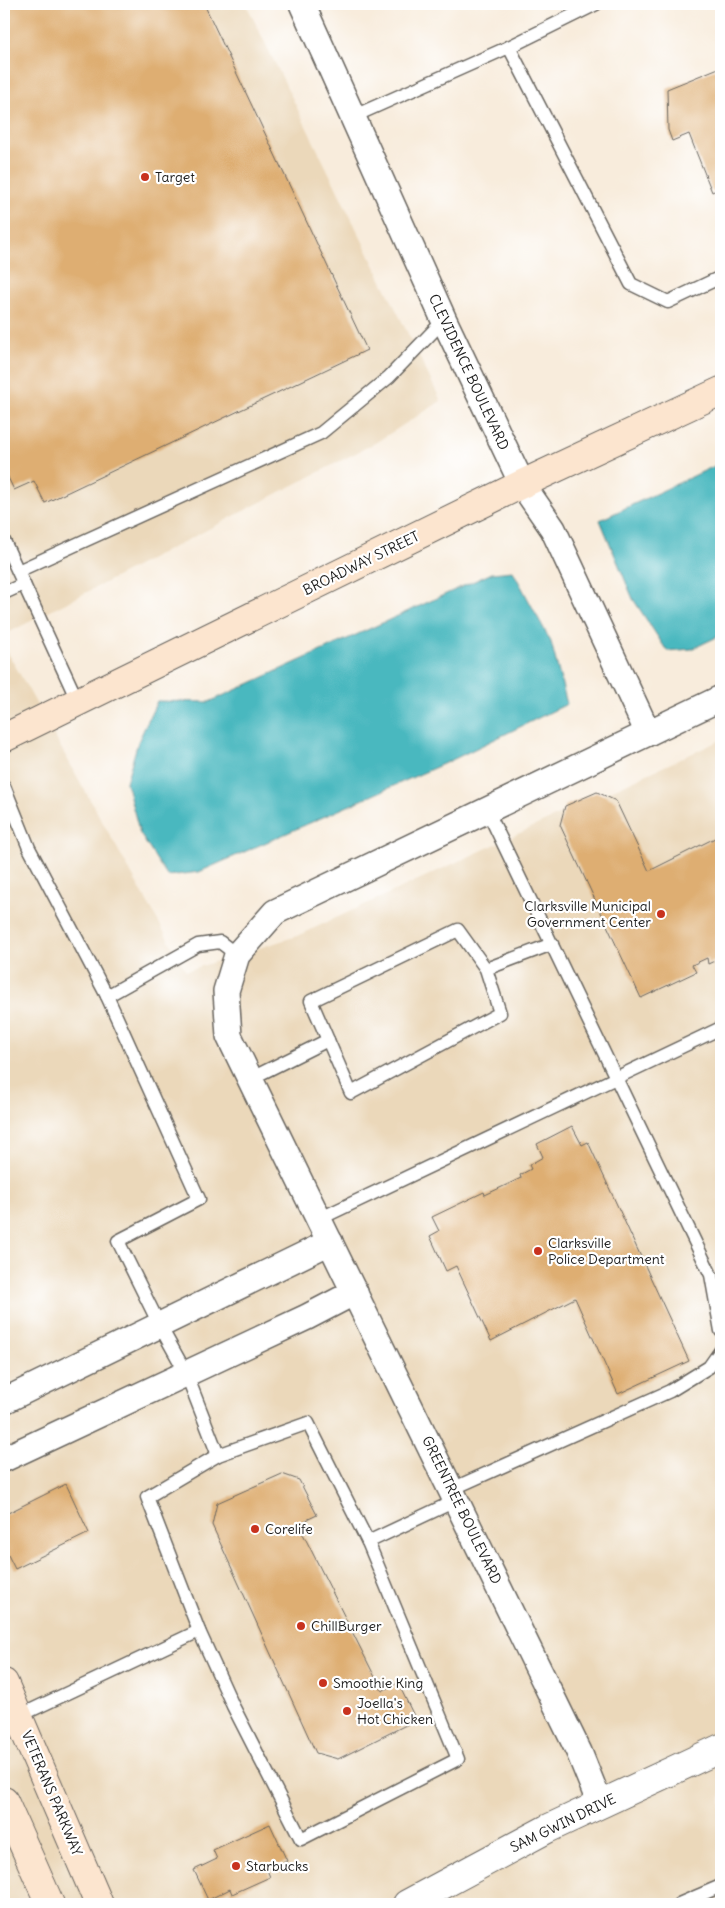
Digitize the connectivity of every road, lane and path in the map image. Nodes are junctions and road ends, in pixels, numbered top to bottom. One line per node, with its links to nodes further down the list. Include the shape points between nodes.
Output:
1 (302, 4): 4 (street, CLEVIDENCE BOULEVARD)
2 (596, 4): 3 (lane)
3 (509, 47): 4 (lane); 5 (lane, via 631,284 668,302)
4 (352, 117): 6 (street, CLEVIDENCE BOULEVARD)
5 (721, 277)
6 (444, 320): 8 (street, CLEVIDENCE BOULEVARD); 10 (lane, via 389,377 321,433)
7 (721, 391): 8 (main road, BROADWAY STREET)
8 (522, 484): 14 (main road, BROADWAY STREET); 15 (street, CLEVIDENCE BOULEVARD, via 553,530)
9 (4, 540): 10 (lane)
10 (18, 571): 11 (lane)
11 (24, 584): 12 (lane); 14 (lane)
12 (4, 593)
13 (721, 698): 15 (street)
14 (78, 702): 16 (main road, BROADWAY STREET)
15 (648, 733): 18 (street)
16 (4, 738)
17 (4, 786): 22 (lane, via 28,848)
18 (487, 810): 19 (lane); 20 (street, via 275,912)
19 (552, 944): 21 (lane); 25 (lane)
20 (237, 955): 22 (lane, via 220,942 198,945); 26 (street, GREENTREE BOULEVARD, via 226,991 229,1036)
21 (486, 969): 24 (lane, via 458,930 311,1001); 24 (lane, via 500,1013 352,1094)
22 (107, 996): 30 (lane, via 198,1199 118,1241)
23 (721, 1028): 25 (lane)
24 (328, 1040): 26 (lane)
25 (616, 1078): 27 (lane); 31 (lane, via 711,1275)
26 (250, 1079): 27 (street, GREENTREE BOULEVARD)
27 (319, 1219): 28 (street, GREENTREE BOULEVARD)
28 (330, 1242): 29 (street, GREENTREE BOULEVARD); 30 (street)
29 (356, 1292): 33 (street); 37 (street, GREENTREE BOULEVARD)
30 (160, 1326): 33 (lane); 34 (street)
31 (721, 1331)
32 (721, 1350): 37 (lane, via 709,1367 670,1391)
33 (186, 1373): 35 (lane); 36 (street)
34 (4, 1401)
35 (218, 1455): 38 (lane, via 308,1423); 39 (lane, via 147,1497)
36 (4, 1459)
37 (454, 1495): 38 (lane); 44 (street, GREENTREE BOULEVARD)
38 (368, 1542): 39 (lane, via 458,1759 301,1839)
39 (199, 1631): 41 (lane)
40 (4, 1683): 41 (main road, VETERANS PARKWAY)
41 (19, 1716): 49 (main road, VETERANS PARKWAY)
42 (721, 1748): 44 (street, SAM GWIN DRIVE)
43 (4, 1801): 46 (main road)
44 (600, 1804): 50 (street, SAM GWIN DRIVE)
45 (4, 1823): 46 (lane)
46 (23, 1844): 48 (main road)
47 (721, 1886): 51 (lane)
48 (50, 1904)
49 (99, 1904)
50 (407, 1904)
51 (679, 1904)

